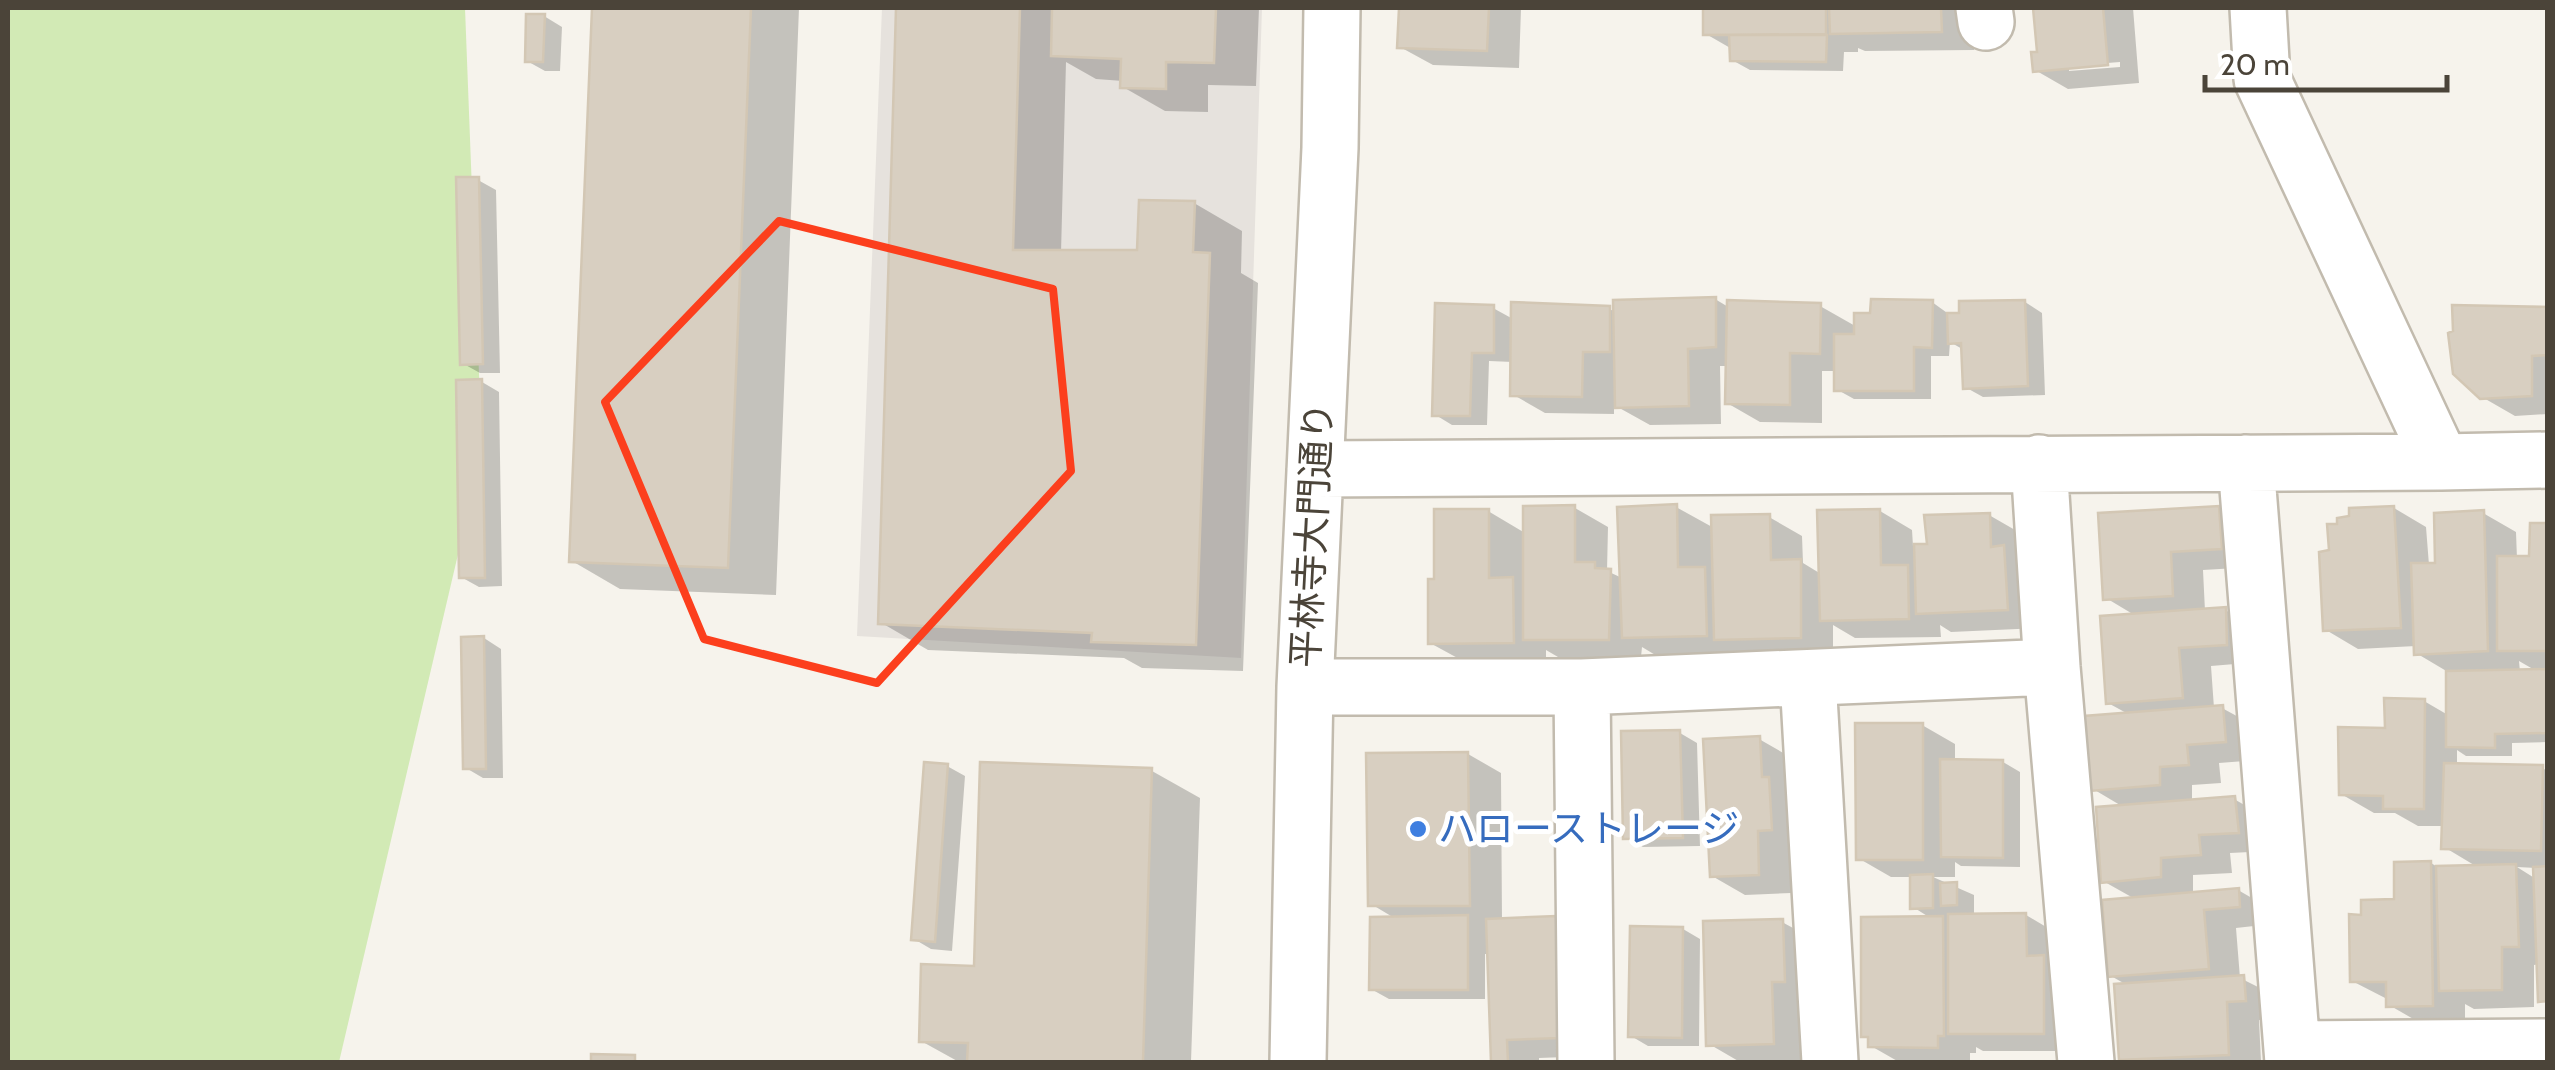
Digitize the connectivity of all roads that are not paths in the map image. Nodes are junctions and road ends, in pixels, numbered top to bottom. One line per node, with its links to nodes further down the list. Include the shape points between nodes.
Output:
1 (1332, 8): 7 (street, 平林寺大門通り)
2 (2258, 8): 4 (street, via 2262,80)
3 (2548, 460): 4 (street)
4 (2440, 462): 6 (street)
5 (2038, 464): 6 (street); 7 (street); 8 (street)
6 (2246, 464): 13 (street)
7 (1315, 469): 10 (street, 平林寺大門通り)
8 (2052, 667): 9 (street); 17 (street)
9 (1808, 680): 11 (street); 16 (street)
10 (1305, 686): 11 (street); 14 (street, 平林寺大門通り)
11 (1582, 686): 15 (street)
12 (2548, 1048): 13 (street)
13 (2293, 1056)
14 (1298, 1062)
15 (1586, 1062)
16 (1830, 1062)
17 (2086, 1062)

